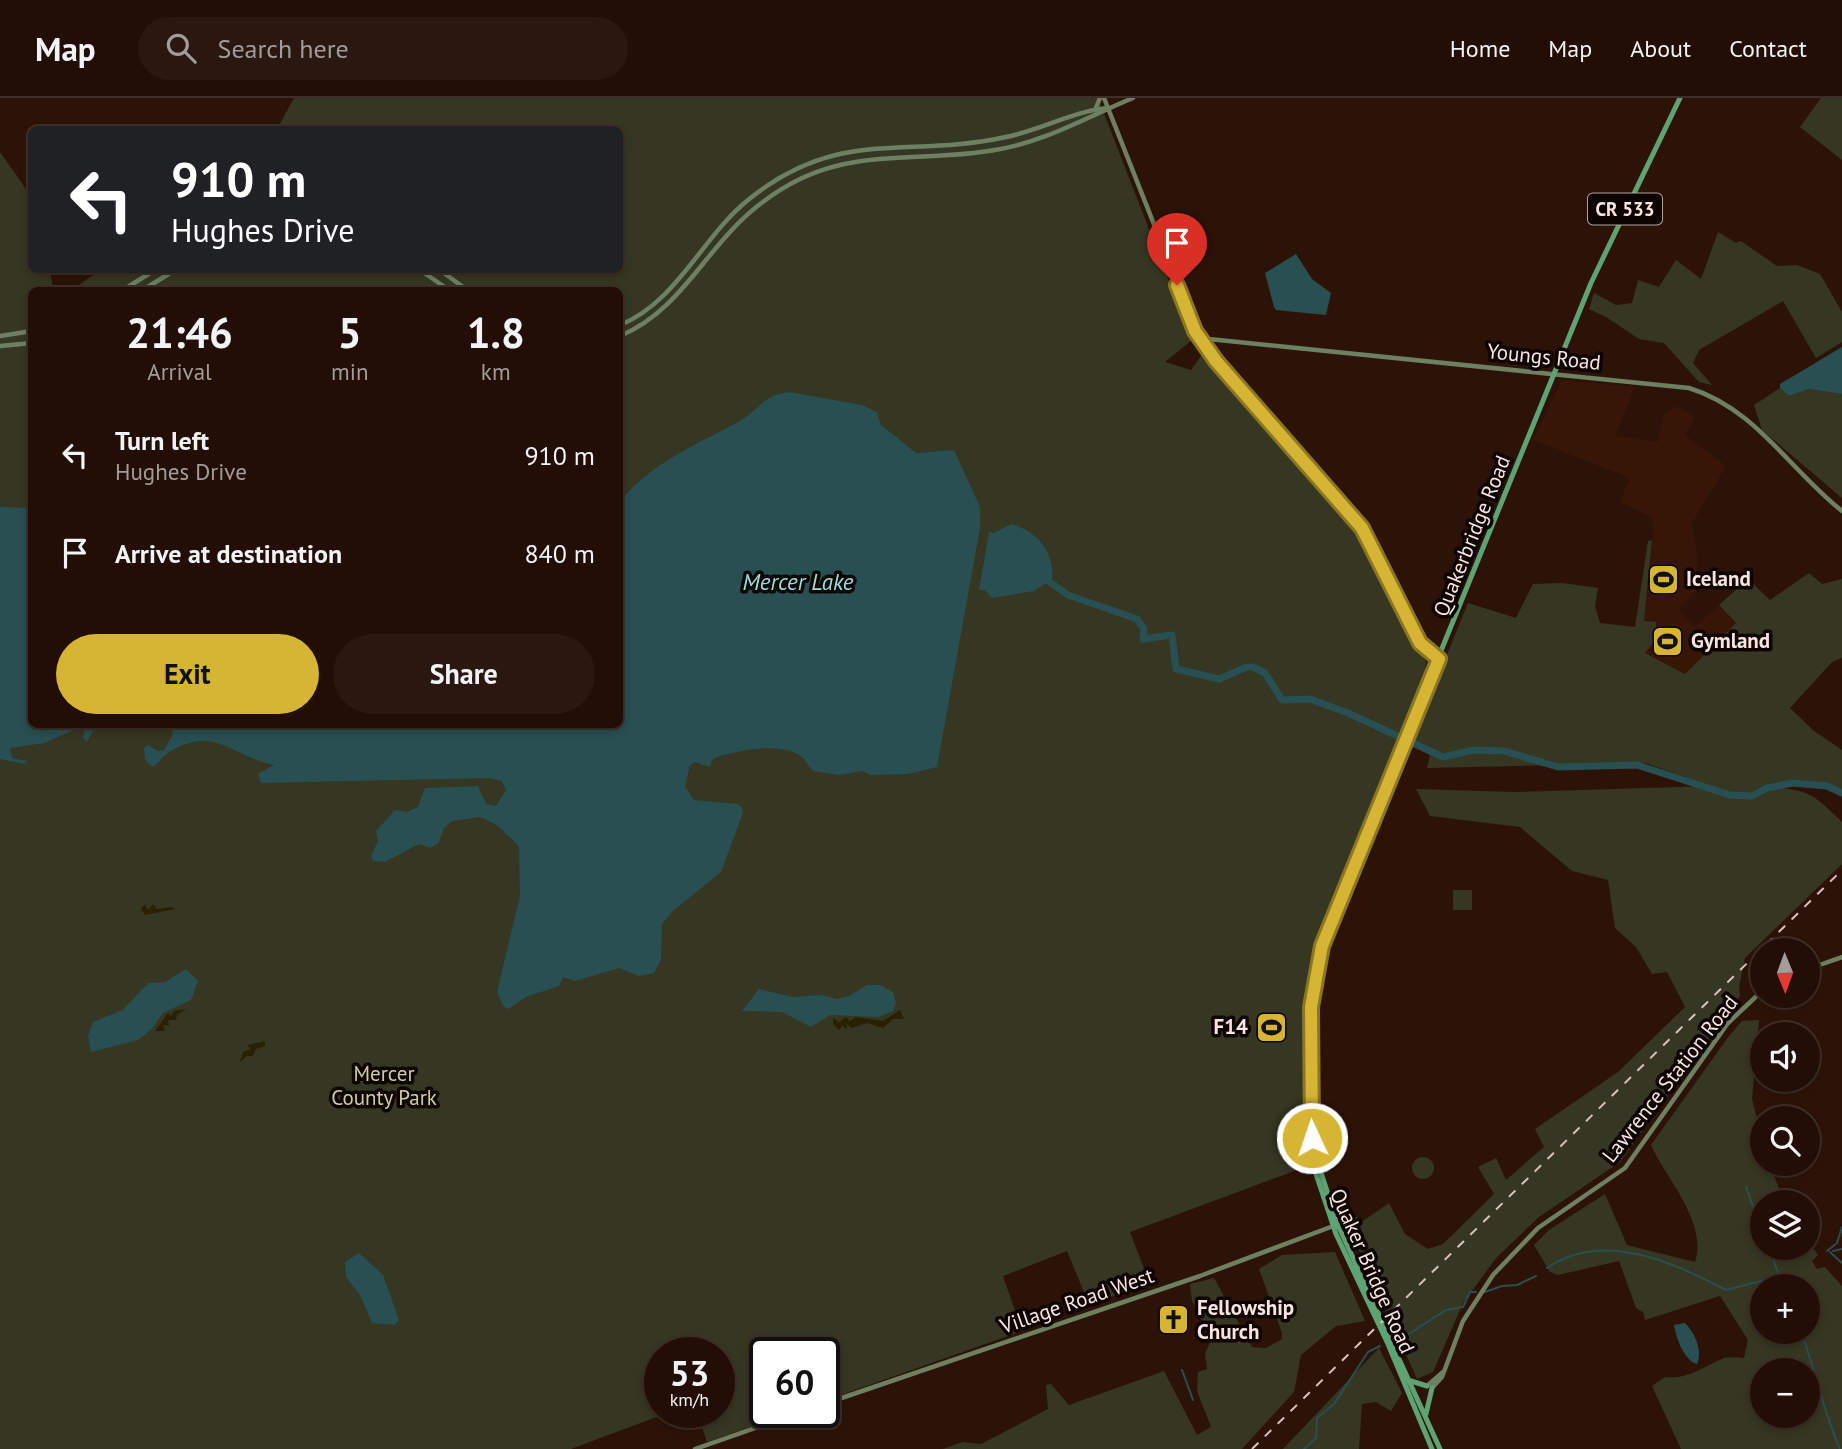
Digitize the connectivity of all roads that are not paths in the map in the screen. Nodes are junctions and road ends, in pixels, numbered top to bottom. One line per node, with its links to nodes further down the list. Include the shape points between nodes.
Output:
1 (1102, 98): 4 (street); 5 (street)
2 (1133, 98): 4 (street)
3 (1680, 98): 22 (main road, Quakerbridge Road / CR 533, via 1591,283)
4 (1108, 108): 5 (street); 6 (street)
5 (1093, 114): 6 (street); 15 (street, via 1005,138 870,147 801,167 745,202 662,296); 17 (street, via 1050,136 1012,147 969,154 871,158 804,177 740,221 662,312)
6 (1114, 124): 19 (street)
7 (150, 273): 11 (street)
8 (170, 273): 12 (street)
9 (424, 273): 13 (street)
10 (444, 273): 14 (street)
11 (128, 287)
12 (148, 287)
13 (445, 287)
14 (463, 287)
15 (623, 323)
16 (28, 332): 18 (street)
17 (623, 334)
18 (0, 335)
19 (1199, 338): 22 (street, Youngs Road); 24 (street, via 1362,528 1420,643)
20 (28, 342): 21 (street)
21 (0, 346)
22 (1556, 373): 23 (street, Youngs Road, via 1677,386 1720,400 1745,418); 24 (main road, Quakerbridge Road / CR 533)
23 (1842, 511)
24 (1439, 659): 28 (main road, Quakerbridge Road / CR 533, via 1318,961 1310,1022)
25 (1842, 957): 26 (street)
26 (1820, 965)
27 (1750, 1002): 35 (street, Lawrence Station Road, via 1728,1023 1625,1168 1551,1218 1503,1262 1470,1309 1444,1371)
28 (1311, 1119): 30 (main road, Quaker Bridge Road / CR 533, via 1314,1168)
29 (1356, 1220): 31 (main road, via 1346,1231)
30 (1335, 1226): 31 (main road, Quaker Bridge Road / CR 533); 32 (main road, Quaker Bridge Road / CR 533); 36 (street, Village Road West)
31 (1345, 1241): 32 (main road, Quaker Bridge Road / CR 533)
32 (1374, 1308): 33 (main road, Quaker Bridge Road / CR 533)
33 (1390, 1343): 34 (main road, Quaker Bridge Road / CR 533); 40 (main road, Quaker Bridge Road / CR 533)
34 (1409, 1379): 35 (main road); 37 (main road, Quaker Bridge Road / CR 533)
35 (1430, 1387): 37 (main road)
36 (840, 1399)
37 (1426, 1418): 41 (main road, Quaker Bridge Road / CR 533)
38 (755, 1428): 39 (street)
39 (695, 1449)
40 (1432, 1449)
41 (1440, 1449)

